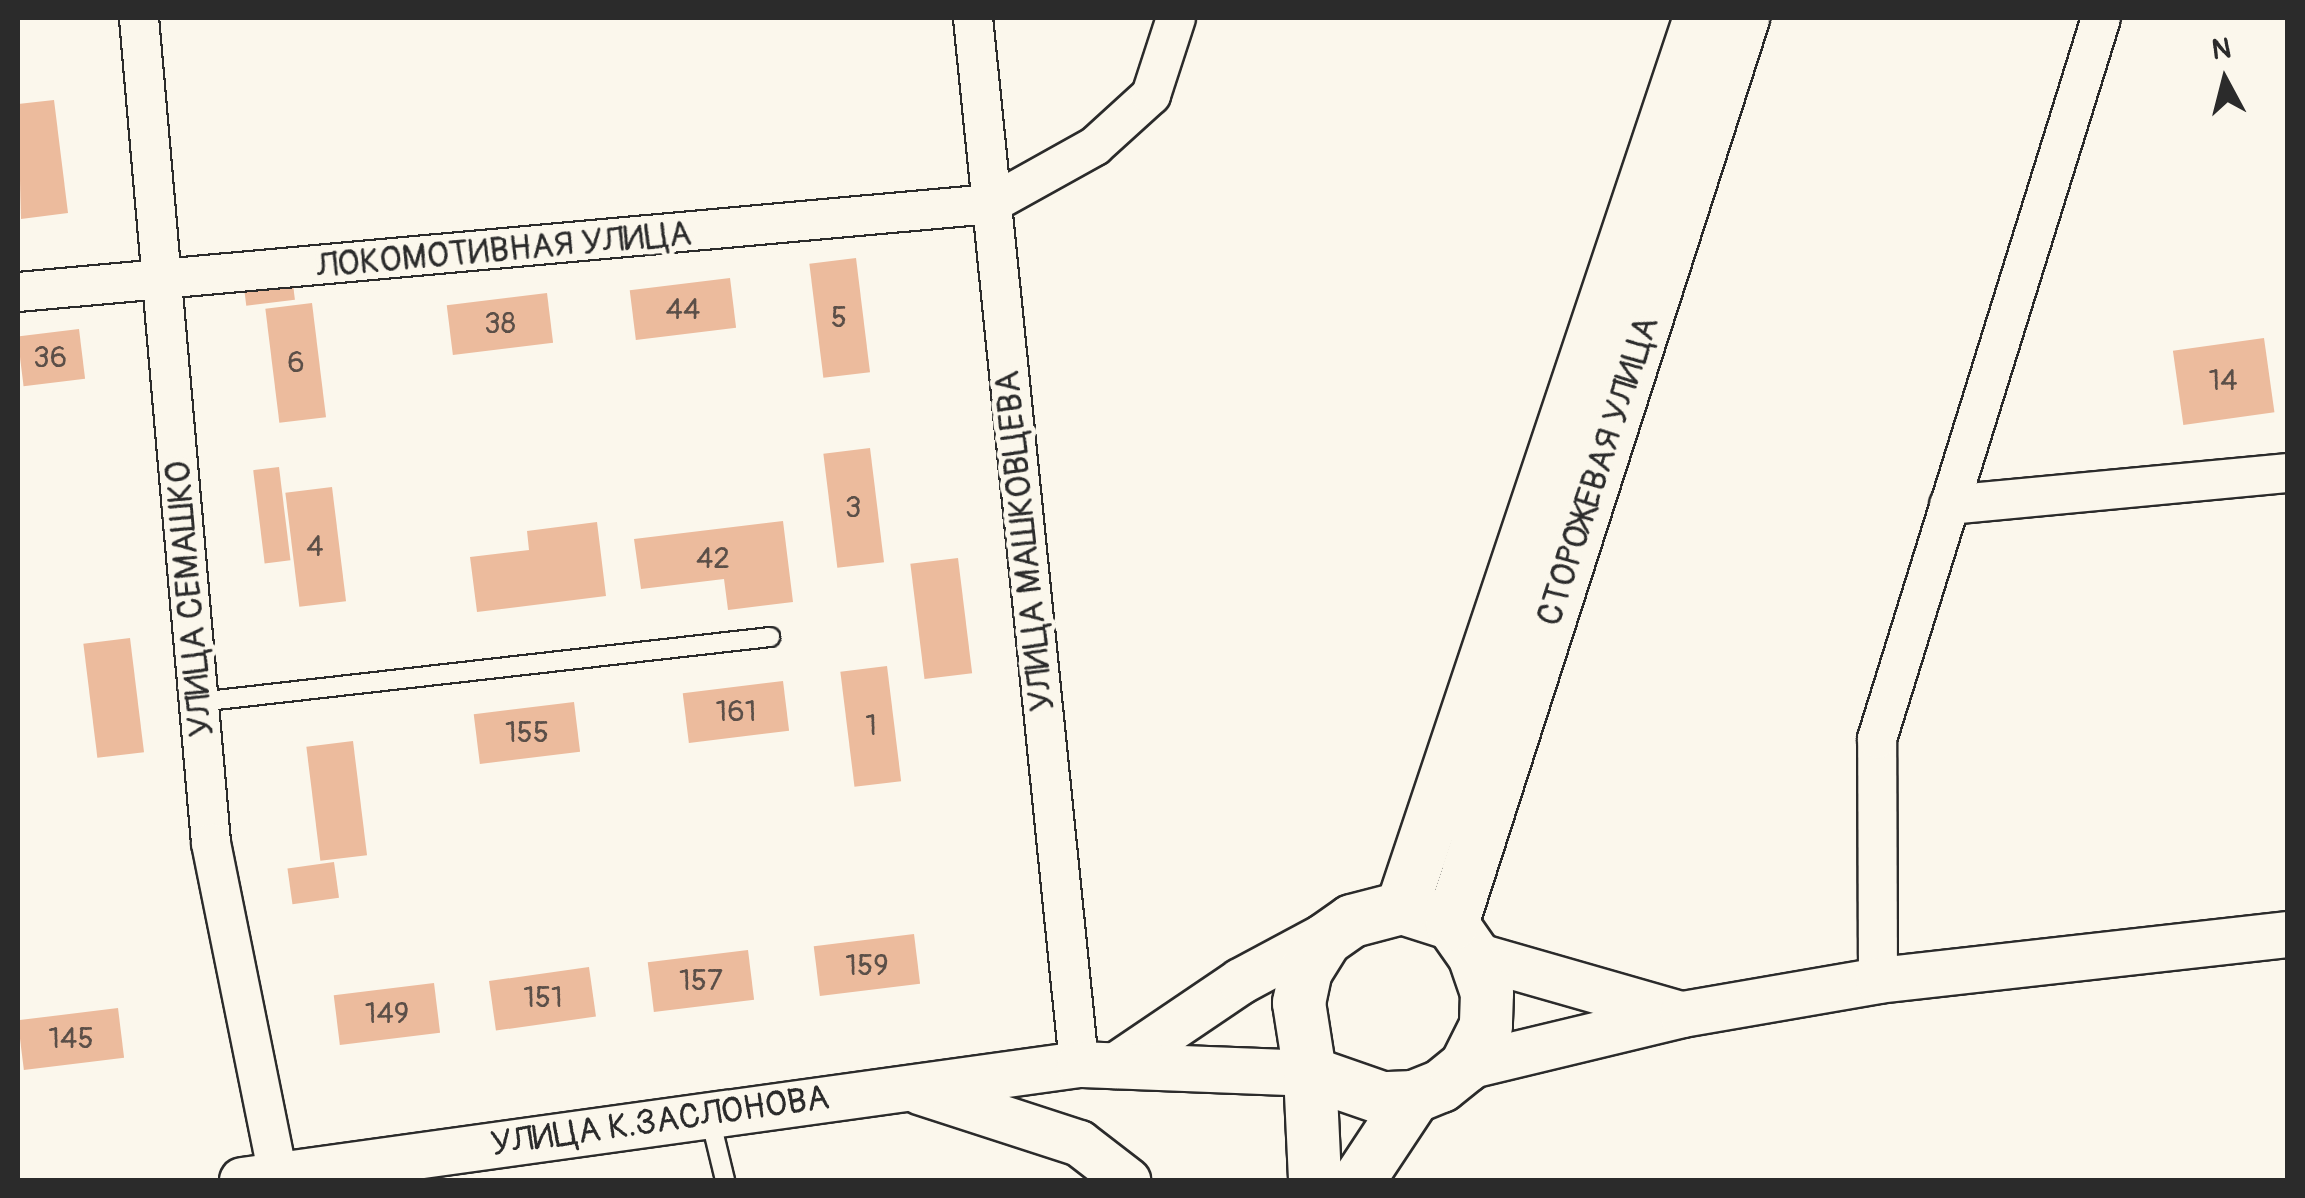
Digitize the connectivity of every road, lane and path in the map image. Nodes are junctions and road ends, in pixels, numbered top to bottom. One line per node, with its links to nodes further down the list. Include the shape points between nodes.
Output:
1 (139, 18): 8 (street, УЛИЦА СЕМАШКО)
2 (972, 18): 7 (street, УЛИЦА МАШКОВЦЕВА)
3 (1176, 18): 7 (street, via 1150,94 1096,146)
4 (1700, 18): 14 (main road, СТОРОЖЕВАЯ УЛИЦА)
5 (1743, 18): 17 (main road, СТОРОЖЕВАЯ УЛИЦА)
6 (2101, 18): 11 (street)
7 (990, 204): 8 (street, ЛОКОМОТИВНАЯ УЛИЦА); 20 (street, УЛИЦА МАШКОВЦЕВА)
8 (163, 282): 9 (street, ЛОКОМОТИВНАЯ УЛИЦА); 13 (street, УЛИЦА СЕМАШКО)
9 (18, 292)
10 (2288, 472): 11 (street)
11 (1949, 505): 18 (street, via 1877,739)
12 (770, 637): 13 (lane)
13 (200, 702): 26 (street, УЛИЦА СЕМАШКО, via 212,843)
14 (1402, 908): 15 (main road); 17 (main road)
15 (1352, 921): 20 (street); 22 (main road, via 1325,940 1306,972 1299,1004)
16 (2288, 934): 18 (street)
17 (1463, 939): 19 (street); 21 (main road, via 1488,993 1486,1026)
18 (1878, 980): 19 (street)
19 (1682, 1014): 21 (street)
20 (1097, 1065): 22 (street, УЛИЦА К.ЗАСЛОНОВА); 23 (street, УЛИЦА К.ЗАСЛОНОВА)
21 (1466, 1066): 24 (main road)
22 (1310, 1073): 24 (main road, via 1382,1098); 29 (main road)
23 (903, 1086): 25 (street, УЛИЦА К.ЗАСЛОНОВА); 28 (street, via 1079,1143)
24 (1414, 1097): 30 (main road)
25 (709, 1114): 26 (street, УЛИЦА К.ЗАСЛОНОВА); 27 (lane)
26 (260, 1178)
27 (725, 1180)
28 (1127, 1180)
29 (1315, 1180)
30 (1359, 1180)

